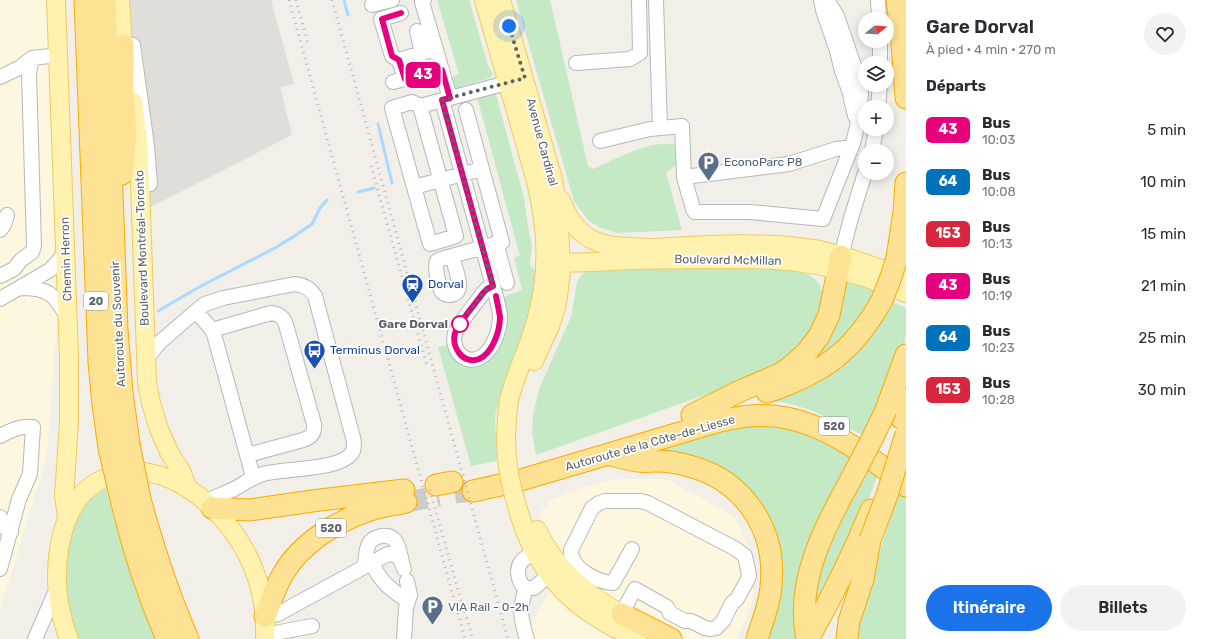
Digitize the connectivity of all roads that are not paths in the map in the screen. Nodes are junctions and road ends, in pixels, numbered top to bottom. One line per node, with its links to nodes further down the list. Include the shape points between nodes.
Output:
1 (56, 0): 24 (main road, Chemin Herron)
2 (85, 0): 72 (highway, Autoroute du Souvenir / 20, via 99,362 103,405)
3 (105, 0): 52 (highway, Autoroute du Souvenir / 20)
4 (120, 0): 21 (main road, Boulevard Montréal-Toronto)
5 (392, 0): 16 (street)
6 (424, 0): 22 (street, via 422,2)
7 (484, 0): 30 (main road, Avenue Cardinal)
8 (501, 0): 30 (main road, Avenue Cardinal)
9 (639, 0): 27 (street, via 640,53 630,59)
10 (656, 0): 35 (street)
11 (821, 0): 23 (street, via 823,10)
12 (826, 0): 23 (street)
13 (878, 0): 18 (street)
14 (897, 0): 31 (highway)
15 (904, 0): 17 (street)
16 (372, 6)
17 (906, 7)
18 (879, 12)
19 (401, 13): 26 (street, via 382,19 392,56)
20 (417, 32): 22 (street)
21 (128, 45): 52 (highway, via 123,92 126,137); 67 (main road, Boulevard Montréal-Toronto, via 140,184)
22 (429, 51): 26 (street); 28 (street)
23 (843, 52): 37 (street, via 842,71 855,110 857,127)
24 (59, 55): 25 (street); 50 (main road, Chemin Herron)
25 (32, 58): 29 (street); 56 (street, via 29,73 34,246 32,252 14,269)
26 (399, 60): 28 (street, via 399,81)
27 (576, 63)
28 (442, 70): 32 (street)
29 (0, 77)
30 (516, 80): 32 (street); 41 (main road, Avenue Cardinal); 54 (main road, Avenue Cardinal, via 545,230)
31 (906, 98)
32 (446, 99): 33 (street); 39 (street)
33 (420, 106): 42 (street); 45 (street, via 412,102 392,108)
34 (466, 110): 38 (street)
35 (660, 128): 36 (street); 40 (street, via 682,126)
36 (600, 141)
37 (851, 149): 40 (street, via 836,149 789,164); 40 (street, via 823,219 750,212 695,212)
38 (482, 169): 39 (street); 48 (street, via 502,242)
39 (462, 174): 42 (street); 49 (street)
40 (684, 177)
41 (553, 179): 51 (main road, via 567,215 586,236 607,245); 54 (main road, Avenue Cardinal, via 559,222)
42 (441, 180): 45 (street); 45 (street, via 456,236 430,244)
43 (863, 180): 55 (street)
44 (906, 183): 68 (highway, bridge, via 897,258 891,277 882,300 856,338 824,367 794,382)
45 (414, 187)
46 (7, 215): 47 (street, via 4,227)
47 (0, 230)
48 (496, 243): 49 (street); 58 (street)
49 (482, 247): 53 (street); 59 (street)
50 (66, 248): 60 (street, via 50,270); 64 (main road, Chemin Herron)
51 (654, 248): 54 (main road, Boulevard McMillan); 55 (main road, Boulevard McMillan, via 765,244 814,249)
52 (114, 250): 72 (highway, Autoroute du Souvenir / 20, via 124,409)
53 (452, 256)
54 (553, 257): 55 (main road, Boulevard McMillan, via 769,259); 79 (main road, via 559,286 553,317 515,399)
55 (839, 263): 57 (main road, Boulevard McMillan, via 876,267); 61 (main road, Boulevard McMillan); 69 (highway, via 827,320 807,352 780,374)
56 (0, 276)
57 (906, 278)
58 (507, 283)
59 (493, 286): 59 (street, via 483,293 455,334 455,347 459,354 466,358 474,360 481,357 495,340 500,317)
60 (20, 288): 62 (street); 64 (street, via 34,288 46,292 56,300)
61 (906, 293)
62 (0, 299)
63 (196, 311): 65 (street); 67 (street, via 159,343); 76 (street, via 205,304 223,298 295,284 311,290 318,302 352,430 352,451 348,457 333,464 268,472)
64 (68, 318): 83 (main road, Chemin Herron, via 69,423 64,496)
65 (212, 330): 73 (street); 73 (street, via 274,313 284,319 314,424 314,433 303,440)
66 (906, 355): 70 (highway)
67 (146, 359): 78 (main road, Boulevard Montréal-Toronto, via 148,388 156,421)
68 (724, 408): 69 (highway, Autoroute de la Côte-de-Liesse / 520); 75 (highway, Autoroute de la Côte-de-Liesse / 520, via 766,406 796,410 858,438)
69 (692, 415): 74 (highway, Autoroute de la Côte-de-Liesse / 520, via 454,488 514,482)
70 (900, 415): 85 (highway, bridge, via 891,482); 97 (highway, via 880,488); 108 (highway, bridge, via 873,437 821,539 806,588 804,620)
71 (0, 436): 84 (street, via 23,426 33,427 31,469 19,500)
72 (119, 446): 80 (highway, Autoroute du Souvenir / 20, bridge)
73 (248, 455): 76 (street)
74 (608, 455): 77 (highway, Autoroute de la Côte-de-Liesse / 520, via 724,420 778,416 800,421 834,436); 107 (highway, via 638,461 678,463 700,469 720,479 745,500 763,527 772,560 770,597)
75 (906, 469)
76 (253, 477): 81 (street)
77 (906, 486)
78 (188, 489): 81 (main road); 83 (main road, via 166,477 149,472 120,473 88,488)
79 (518, 491): 87 (main road, via 525,531); 95 (main road, via 537,531 555,560 585,590 604,604)
80 (131, 501): 101 (highway, Autoroute du Souvenir / 20, via 131,540); 102 (highway, Autoroute du Souvenir / 20, via 151,537)
81 (209, 505): 98 (main road, via 236,536 252,564 260,587); 98 (highway, 520, via 249,510 312,501 405,496 355,516 308,544 283,574)
82 (0, 517): 84 (street, via 6,529)
83 (67, 517): 92 (main road, via 58,550)
84 (11, 532): 89 (street)
85 (870, 540): 97 (highway, via 854,574); 109 (highway, via 863,579 849,621)
86 (632, 549): 95 (street, via 613,583 600,581 588,575 578,566 571,553 592,508 605,500 641,501 736,549 745,556 749,575 738,599 732,603 716,628 708,629 685,621 670,613 667,607 635,589)
87 (534, 551): 91 (main road); 93 (street, via 520,562 518,569 520,581)
88 (368, 564): 90 (street, via 393,554); 90 (street, via 368,547 371,541 389,536 396,540 399,546); 94 (street, via 389,587); 98 (street, via 278,614)
89 (0, 569)
90 (404, 571): 94 (street, via 410,595)
91 (549, 575): 93 (street, via 534,588); 95 (main road, via 584,610 602,622)
92 (57, 588): 99 (street); 100 (main road, via 62,618)
93 (526, 588): 104 (street, via 521,615)
94 (408, 600): 103 (street)
95 (618, 621): 105 (main road); 106 (highway)
96 (312, 626): 98 (street)
97 (823, 626): 108 (highway)
98 (265, 630)
99 (34, 639)
100 (69, 639)
101 (166, 639)
102 (188, 639)
103 (404, 639)
104 (527, 639)
105 (637, 639)
106 (671, 639)
107 (757, 639)
108 (808, 639)
109 (847, 639)

